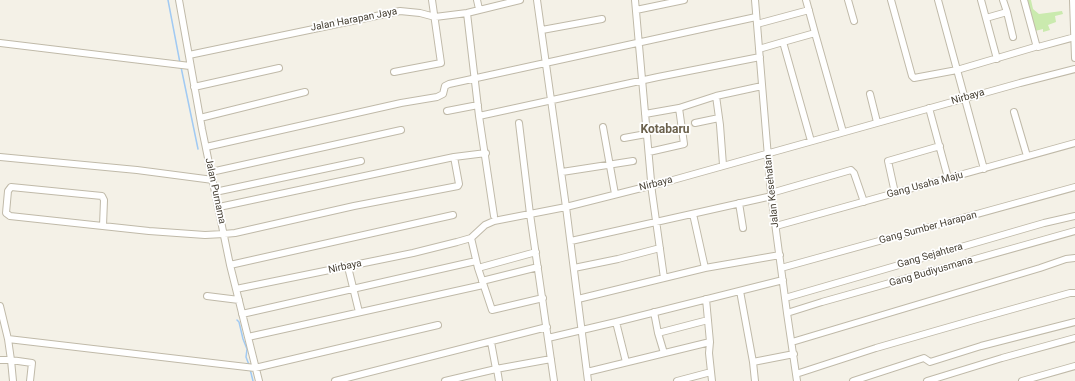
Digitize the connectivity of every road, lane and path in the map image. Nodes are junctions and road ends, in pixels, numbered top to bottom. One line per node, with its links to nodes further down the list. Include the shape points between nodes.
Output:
1 (179, 0): 39 (street, Jalan Purnama)
2 (432, 0): 23 (street)
3 (476, 0): 18 (street)
4 (520, 0): 17 (street, Jalan Harapan Jaya)
5 (537, 0): 30 (street)
6 (635, 0): 19 (street)
7 (684, 0): 19 (street)
8 (755, 0): 24 (street, Jalan Kesehatan)
9 (806, 0): 20 (street)
10 (848, 0): 27 (street)
11 (891, 0): 46 (street, via 913,78)
12 (938, 0): 46 (street)
13 (981, 0): 25 (street)
14 (1003, 0): 21 (street)
15 (1024, 0): 37 (street)
16 (1073, 0): 29 (street)
17 (511, 1): 18 (street, Jalan Harapan Jaya)
18 (479, 9): 22 (street, Jalan Harapan Jaya)
19 (636, 10): 36 (street)
20 (809, 10): 28 (street); 31 (street)
21 (1007, 12): 25 (street); 32 (street)
22 (467, 13): 23 (street, Jalan Harapan Jaya); 49 (street)
23 (435, 17): 39 (street, Jalan Harapan Jaya, via 400,11); 48 (street, via 441,63)
24 (756, 17): 28 (street, Jalan Kesehatan); 36 (street)
25 (986, 18): 41 (street)
26 (602, 19): 30 (street)
27 (854, 21)
28 (757, 24): 38 (street, Jalan Kesehatan)
29 (1075, 27): 33 (street)
30 (542, 30): 43 (street)
31 (815, 34): 34 (street); 72 (street)
32 (1013, 37)
33 (1075, 37): 37 (street); 42 (street)
34 (783, 42): 38 (street); 75 (street)
35 (0, 43): 44 (street)
36 (638, 44): 43 (street); 50 (street)
37 (1036, 46): 41 (street)
38 (759, 49): 40 (street, Jalan Kesehatan)
39 (189, 55): 44 (street, Jalan Purnama)
40 (760, 57): 50 (street); 51 (street, Jalan Kesehatan)
41 (997, 58): 46 (street)
42 (1075, 58)
43 (547, 63): 49 (street); 57 (street)
44 (190, 65): 52 (street, Jalan Purnama)
45 (279, 68): 52 (street)
46 (956, 70): 56 (street)
47 (1075, 70): 56 (street, Nirbaya)
48 (394, 72)
49 (475, 79): 58 (street); 78 (street, via 446,86 442,95)
50 (642, 80): 57 (street); 63 (street)
51 (762, 86): 55 (street); 81 (street, Jalan Kesehatan)
52 (194, 87): 65 (street, Jalan Purnama)
53 (305, 92): 65 (street)
54 (870, 94): 67 (street)
55 (716, 96): 59 (street); 66 (street)
56 (964, 98): 60 (street, Nirbaya); 89 (street)
57 (552, 100): 64 (street); 91 (street)
58 (478, 105): 61 (street); 64 (street)
59 (679, 108): 63 (street); 79 (street, via 684,144)
60 (929, 108): 67 (street, Nirbaya); 77 (street)
61 (447, 111)
62 (1014, 112): 82 (street)
63 (645, 114): 73 (street)
64 (479, 116): 80 (street)
65 (200, 118): 78 (street, Jalan Purnama)
66 (719, 118): 69 (street); 88 (street)
67 (877, 122): 72 (street, Nirbaya)
68 (519, 123): 104 (street)
69 (695, 123)
70 (603, 127): 87 (street)
71 (400, 130): 90 (street)
72 (843, 132): 75 (street, Nirbaya)
73 (646, 134): 74 (street); 79 (street)
74 (624, 138)
75 (811, 141): 81 (street, Nirbaya)
76 (1075, 143): 82 (street, Gang Usaha Maju)
77 (940, 146): 92 (street); 97 (street, via 888,161)
78 (206, 147): 90 (street, Jalan Purnama)
79 (649, 152): 94 (street)
80 (486, 153): 84 (street); 108 (street)
81 (768, 153): 88 (street, Nirbaya); 99 (street, Jalan Kesehatan)
82 (1027, 156): 89 (street, Gang Usaha Maju)
83 (0, 157): 93 (street)
84 (454, 157): 102 (street); 114 (street, via 458,186)
85 (633, 160): 87 (street)
86 (361, 161): 96 (street)
87 (610, 164): 91 (street); 98 (street)
88 (723, 166): 94 (street, Nirbaya)
89 (984, 169): 92 (street, Gang Usaha Maju)
90 (211, 172): 93 (street, Jalan Purnama)
91 (562, 172): 103 (street)
92 (948, 178): 97 (street, Gang Usaha Maju)
93 (213, 180): 96 (street, Jalan Purnama)
94 (652, 185): 98 (street, Nirbaya); 109 (street)
95 (1075, 187): 128 (street, Gang Sumber Harapan)
96 (215, 192): 102 (street, Jalan Purnama)
97 (896, 193): 100 (street, Gang Usaha Maju)
98 (615, 194): 103 (street, Nirbaya)
99 (772, 195): 100 (street, via 851,170); 101 (street); 111 (street, Jalan Kesehatan)
100 (864, 202): 111 (street, Gang Usaha Maju)
101 (738, 203): 105 (street); 112 (street)
102 (219, 207): 114 (street, Jalan Purnama)
103 (566, 207): 104 (street, Nirbaya); 116 (street)
104 (530, 214): 108 (street, Nirbaya); 118 (street)
105 (693, 214): 109 (street); 127 (street)
106 (453, 215): 122 (street)
107 (1075, 216): 138 (street, Gang Sejahtera, via 1044,222)
108 (494, 219): 115 (street, Nirbaya)
109 (657, 222): 116 (street); 117 (street)
110 (103, 226): 110 (street, via 8,215 8,191 12,187 102,196); 114 (street, via 205,235)
111 (776, 226): 119 (street, Jalan Kesehatan)
112 (743, 228)
113 (1075, 231): 146 (street, Gang Budiyusmana)
114 (224, 234): 122 (street, Jalan Purnama)
115 (471, 238): 121 (street); 123 (street, Nirbaya)
116 (571, 241): 126 (street)
117 (660, 248): 126 (street); 129 (street)
118 (536, 252): 124 (street); 125 (street)
119 (780, 254): 127 (street); 128 (street, Jalan Kesehatan)
120 (1075, 258): 161 (street, via 1066,258)
121 (476, 261): 125 (street); 133 (street)
122 (230, 265): 132 (street, Jalan Purnama)
123 (348, 267): 132 (street, Nirbaya); 133 (street)
124 (538, 267): 131 (street); 137 (street)
125 (478, 268): 131 (street)
126 (574, 268): 141 (street)
127 (705, 268): 129 (street)
128 (781, 268): 130 (street, Jalan Kesehatan)
129 (664, 278): 141 (street)
130 (782, 280): 134 (street); 138 (street, Jalan Kesehatan)
131 (483, 283): 137 (street, via 492,310); 143 (street)
132 (236, 289): 140 (street, Jalan Purnama)
133 (353, 289): 143 (street); 145 (street)
134 (740, 291): 139 (street); 168 (street)
135 (1075, 293): 174 (street, via 876,348)
136 (207, 296): 140 (street)
137 (543, 298): 152 (street)
138 (785, 298): 146 (street, Jalan Kesehatan)
139 (706, 299): 144 (street); 148 (street)
140 (239, 300): 145 (street, Jalan Purnama)
141 (578, 300): 153 (street)
142 (0, 306): 147 (street)
143 (359, 312): 155 (street)
144 (654, 312): 149 (street); 154 (street)
145 (242, 314): 155 (street, Jalan Purnama)
146 (787, 314): 161 (street, Jalan Kesehatan)
147 (1, 317): 158 (street)
148 (708, 320): 154 (street); 160 (street)
149 (616, 322): 153 (street); 167 (street)
150 (1075, 322): 187 (street, via 930,362 924,358)
151 (438, 325): 170 (street)
152 (547, 327): 156 (street); 159 (street)
153 (582, 330): 156 (street); 172 (street)
154 (658, 333): 162 (street)
155 (248, 337): 170 (street, Jalan Purnama)
156 (548, 338): 164 (street)
157 (1075, 338): 188 (street)
158 (8, 339): 166 (street); 170 (street)
159 (491, 342): 171 (street); 178 (street)
160 (710, 342): 162 (street); 173 (street)
161 (792, 342): 163 (street, Jalan Kesehatan)
162 (664, 353): 167 (street)
163 (794, 354): 168 (street); 174 (street, Jalan Kesehatan)
164 (551, 359): 171 (street); 181 (street)
165 (0, 360): 166 (street)
166 (11, 360): 175 (street); 176 (street, via 32,363)
167 (626, 362): 172 (street)
168 (753, 362): 185 (street)
169 (1075, 366): 189 (street)
170 (251, 368): 177 (street, Jalan Purnama)
171 (496, 369): 179 (street); 180 (street)
172 (586, 372): 182 (street)
173 (711, 372): 183 (street); 184 (street)
174 (797, 378): 186 (street)
175 (13, 381)
176 (30, 381)
177 (259, 381)
178 (335, 381)
179 (445, 381)
180 (499, 381)
181 (554, 381)
182 (588, 381)
183 (678, 381)
184 (712, 381)
185 (755, 381)
186 (789, 381)
187 (852, 381)
188 (927, 381)
189 (1022, 381)

